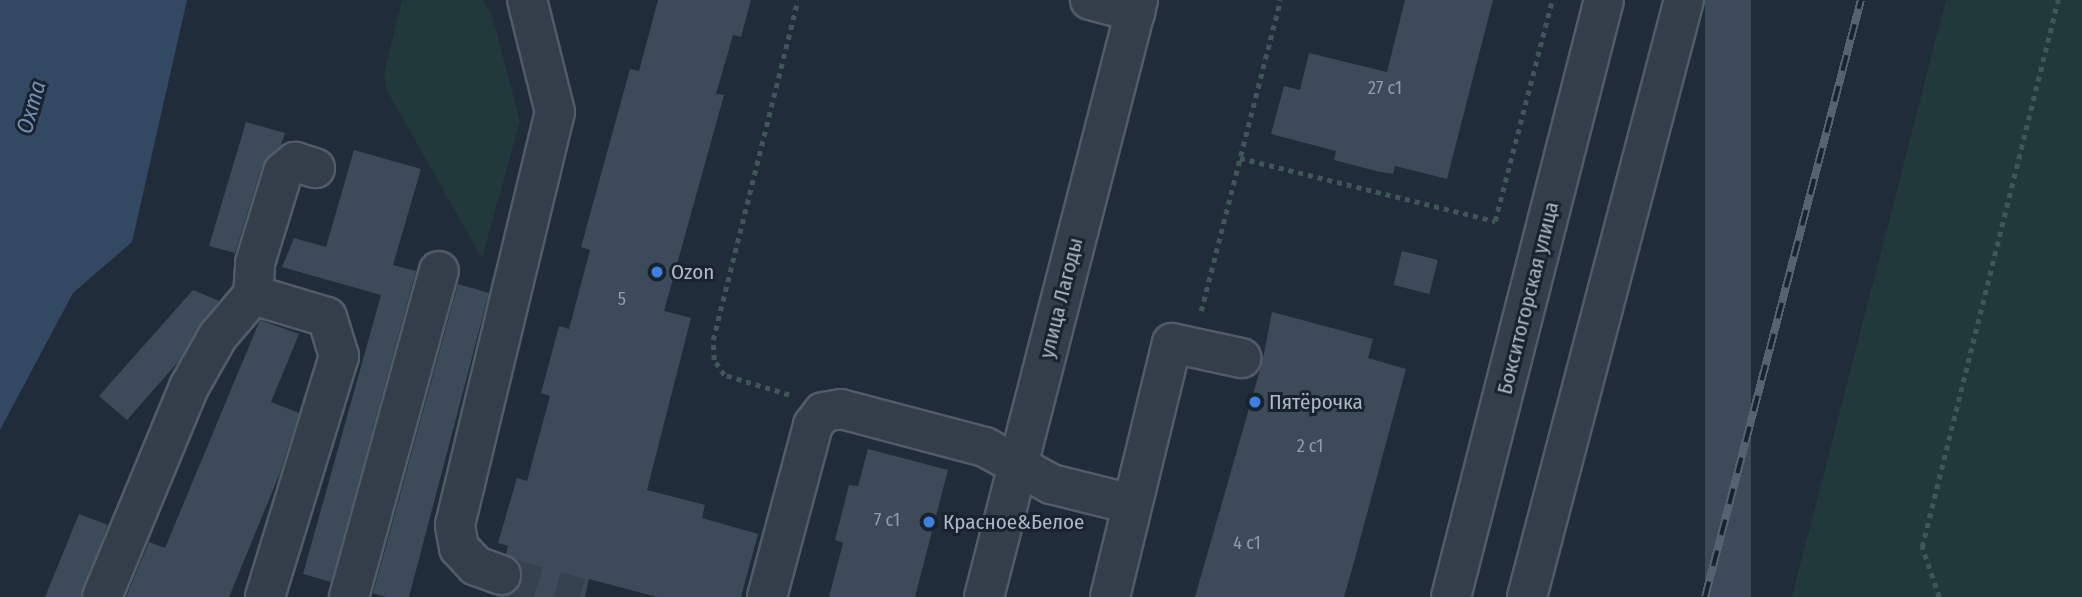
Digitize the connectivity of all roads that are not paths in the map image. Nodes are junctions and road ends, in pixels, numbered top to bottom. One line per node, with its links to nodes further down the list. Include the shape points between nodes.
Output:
1 (527, 0): 12 (street, via 555,112 455,525 459,548 475,566)
2 (1090, 0): 5 (street)
3 (1604, 0): 19 (street, Бокситогорская улица)
4 (1684, 0): 20 (street)
5 (1136, 6): 10 (street, улица Лагоды)
6 (316, 168): 8 (street, via 295,162 283,172 255,263)
7 (439, 271): 15 (street)
8 (253, 295): 13 (street, via 327,317 339,356); 14 (street, via 218,336 188,387)
9 (1241, 358): 11 (street, via 1172,344)
10 (1018, 465): 11 (street, via 1051,484); 16 (street, via 985,447 841,409 823,412 813,425); 17 (street, улица Лагоды)
11 (1132, 504): 18 (street)
12 (501, 575)
13 (277, 594)
14 (102, 597)
15 (349, 597)
16 (767, 597)
17 (984, 597)
18 (1110, 597)
19 (1451, 597)
20 (1527, 597)

